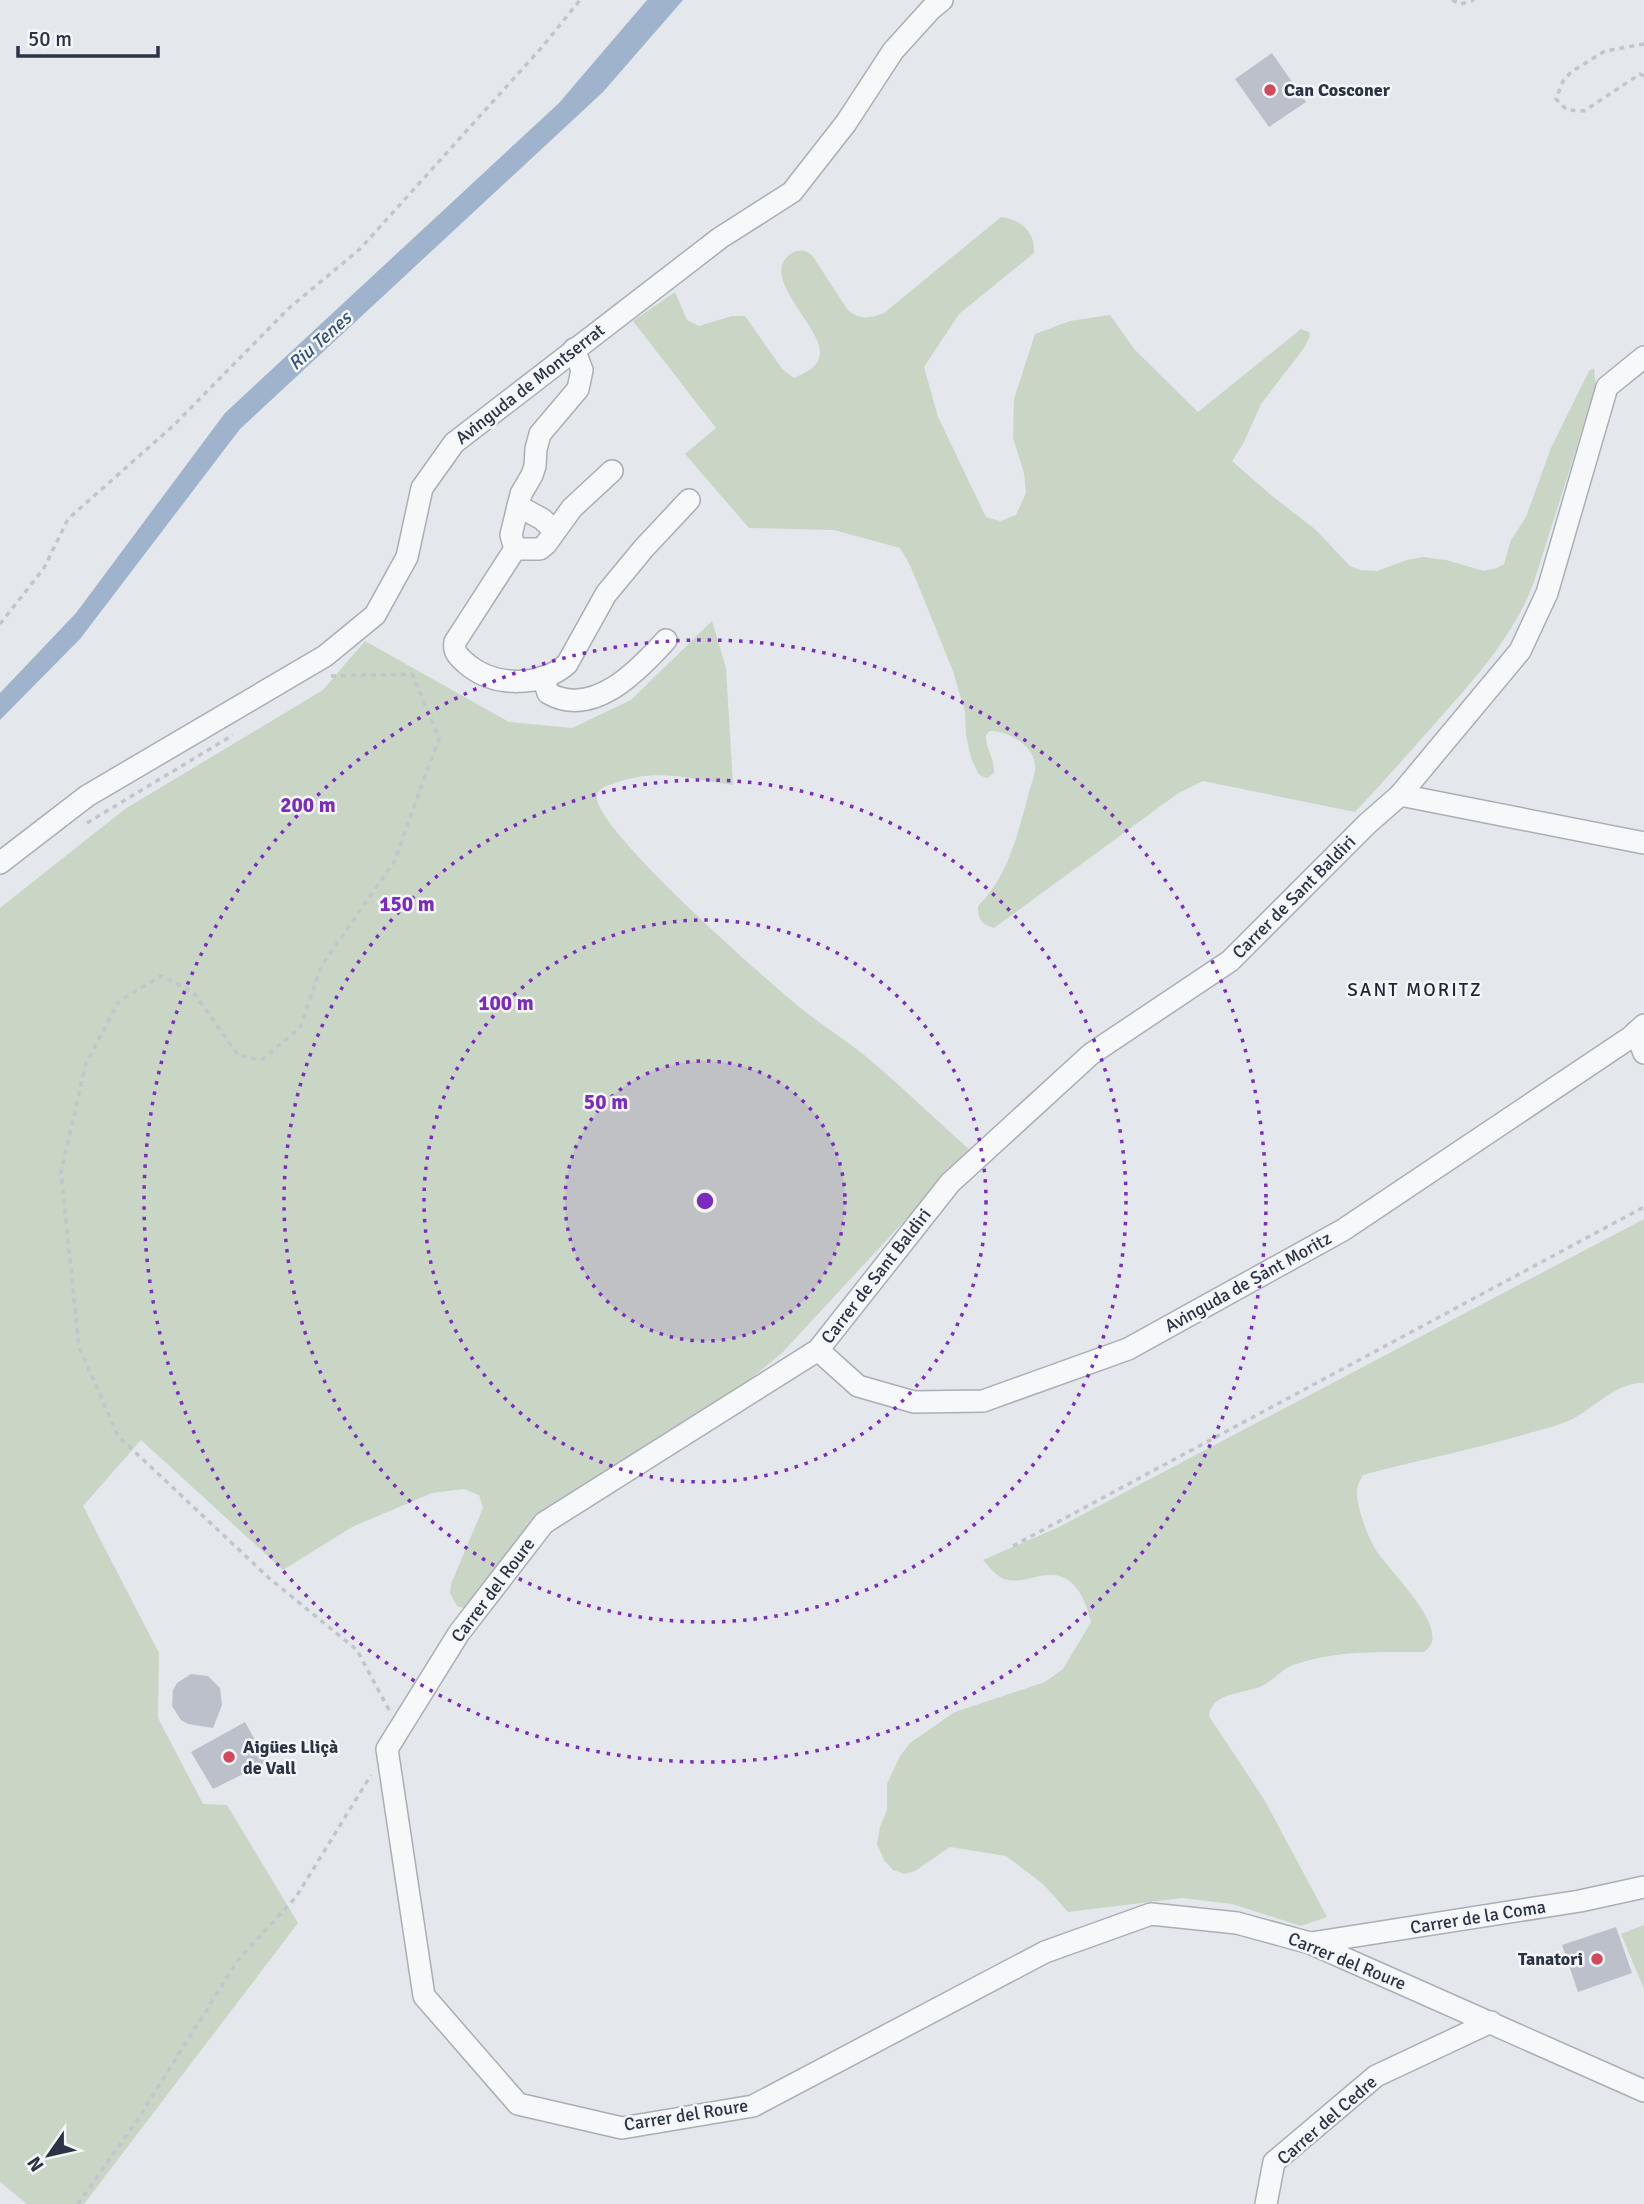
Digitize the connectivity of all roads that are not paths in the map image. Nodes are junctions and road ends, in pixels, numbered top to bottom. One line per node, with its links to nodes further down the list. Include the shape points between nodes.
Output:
1 (942, 0): 2 (street, Avinguda de Montserrat, via 893,51 793,192 720,238)
2 (574, 349): 6 (street, via 582,370 578,389 540,434 533,475); 13 (street, Avinguda de Montserrat, via 454,443 422,488 407,557 374,615 325,656 87,796)
3 (1644, 357): 11 (street, Carrer de Sant Baldiri, via 1608,387 1547,593 1520,650)
4 (611, 471): 7 (street)
5 (689, 500): 10 (street, via 606,594 567,664)
6 (518, 506): 7 (street); 8 (street, via 511,534)
7 (555, 531): 8 (street, via 540,549)
8 (515, 549): 10 (street, via 454,647 460,659 488,676 520,682)
9 (666, 640): 10 (street, via 641,667 598,696 557,698 548,693)
10 (543, 677)
11 (1400, 795): 12 (street); 16 (street, Carrer de Sant Baldiri, via 1230,961 1091,1054 950,1183)
12 (1644, 843)
13 (0, 863)
14 (1640, 1029): 15 (street); 16 (street, Avinguda de Sant Moritz, via 1343,1230 1128,1349 983,1401 914,1402 858,1386)
15 (1644, 1053)
16 (818, 1350): 18 (street, Carrer del Roure, via 544,1523 459,1633 387,1749 424,1996 518,2104 622,2128 753,2106 1045,1952 1151,1914 1237,1923)
17 (1644, 1887): 18 (street, Carrer de la Coma, via 1580,1902)
18 (1310, 1943): 19 (street, Carrer del Roure)
19 (1491, 2022): 20 (street, Carrer del Roure); 21 (street, Carrer del Cedre, via 1376,2076 1273,2162)
20 (1644, 2091)
21 (1266, 2204)

